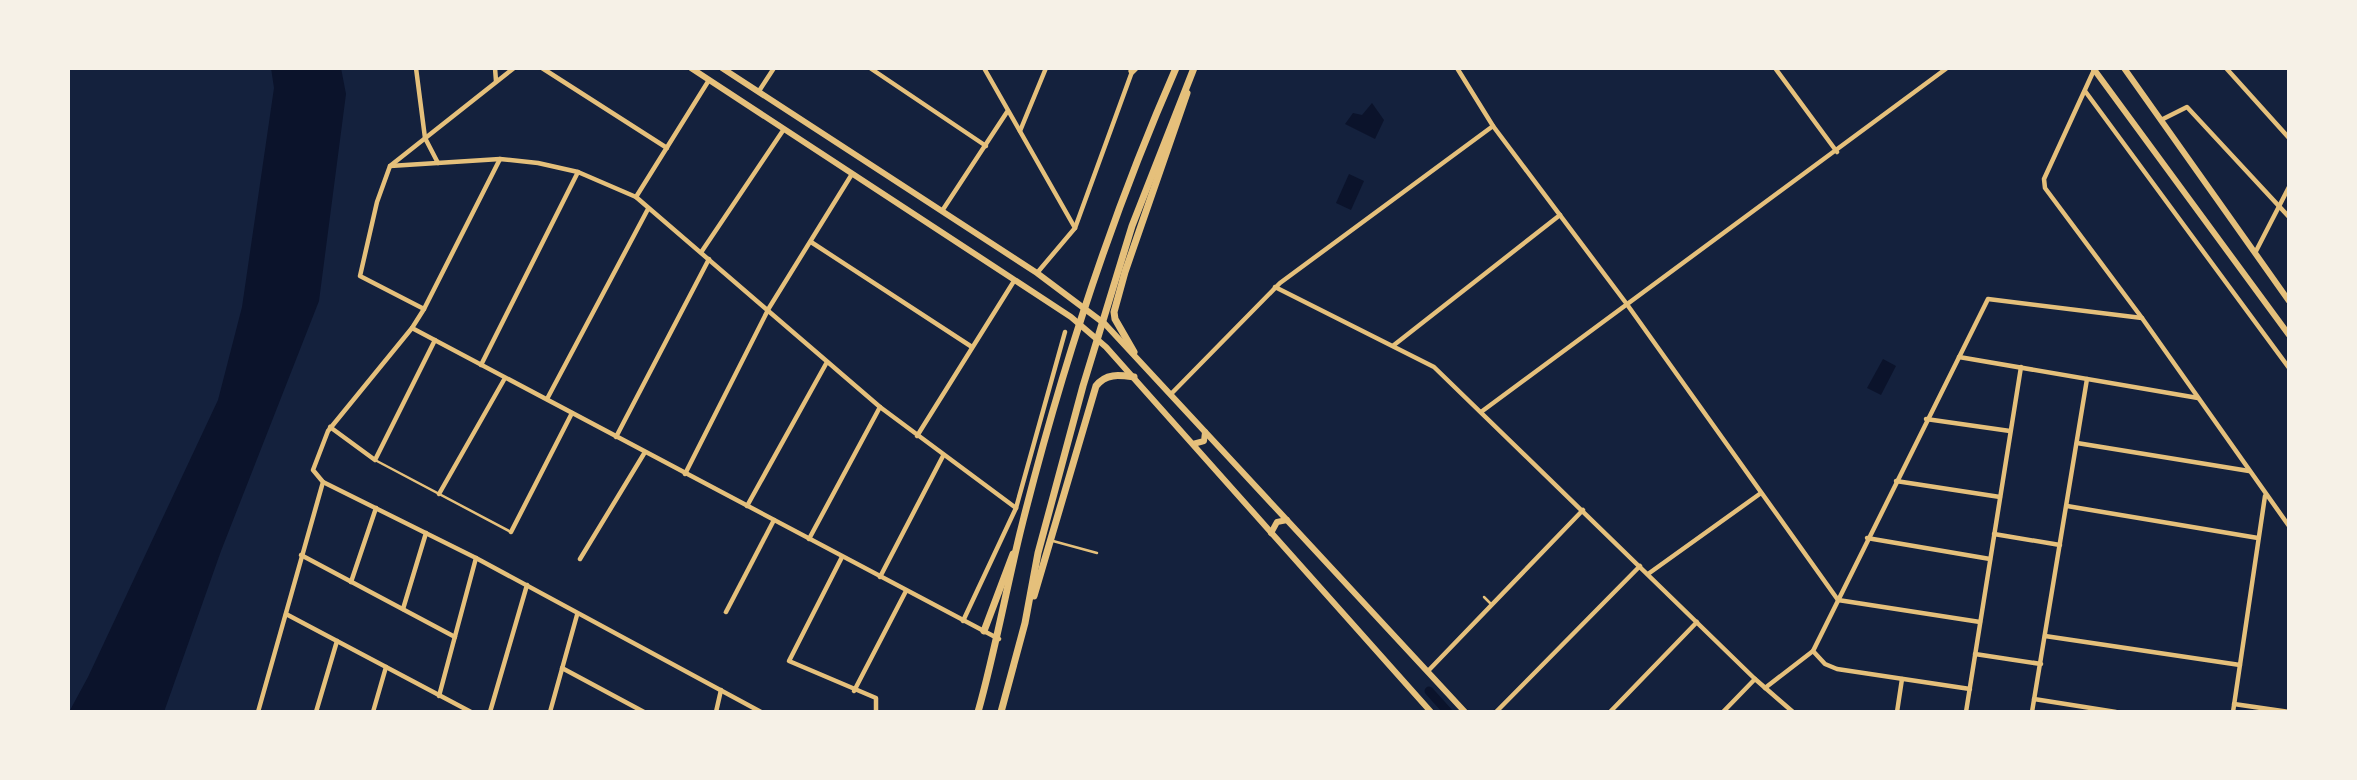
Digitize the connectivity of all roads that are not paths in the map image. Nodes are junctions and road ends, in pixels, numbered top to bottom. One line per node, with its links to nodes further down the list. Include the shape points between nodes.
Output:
1 (416, 68): 30 (street)
2 (495, 68): 22 (street)
3 (514, 68): 22 (street)
4 (542, 68): 33 (street)
5 (691, 68): 21 (main road)
6 (722, 68): 23 (main road)
7 (774, 68): 23 (street)
8 (870, 68): 32 (street)
9 (984, 68): 25 (street)
10 (1046, 68): 29 (street)
11 (1175, 68): 116 (main road, via 1097,268)
12 (1194, 68): 20 (main road)
13 (1457, 68): 27 (street)
14 (1775, 68): 34 (street)
15 (1947, 68): 34 (street)
16 (2124, 68): 26 (main road)
17 (2226, 68): 31 (street)
18 (1134, 69): 47 (street)
19 (2093, 69): 24 (street); 62 (main road)
20 (1191, 76): 66 (main road, via 1114,312); 140 (main road, via 1113,286 1038,553)
21 (709, 80): 28 (main road); 33 (street)
22 (497, 82): 30 (street)
23 (760, 91): 44 (main road)
24 (2085, 91): 59 (street, via 2044,178 2049,197); 71 (street)
25 (1008, 112): 29 (street); 32 (street)
26 (2161, 120): 42 (street, via 2188,107); 50 (main road)
27 (1493, 126): 45 (street); 54 (street)
28 (783, 129): 39 (main road); 49 (street)
29 (1020, 132): 47 (street)
30 (425, 138): 36 (street); 37 (street)
31 (2289, 138)
32 (986, 146): 44 (street)
33 (667, 148): 41 (street)
34 (1837, 152): 56 (street)
35 (500, 159): 36 (street); 38 (street); 58 (street)
36 (438, 163): 37 (street)
37 (390, 166): 58 (street, via 360,276)
38 (578, 172): 41 (street); 69 (street)
39 (852, 174): 48 (street); 53 (main road)
40 (2289, 187): 42 (street)
41 (636, 197): 43 (street)
42 (2279, 206): 46 (street); 50 (street)
43 (648, 209): 49 (street); 77 (street)
44 (942, 211): 52 (main road)
45 (1560, 215): 56 (street); 64 (street)
46 (2289, 217)
47 (1075, 228): 52 (street)
48 (811, 242): 57 (street); 65 (street)
49 (702, 251): 51 (street)
50 (2255, 253): 55 (main road)
51 (709, 259): 57 (street); 86 (street)
52 (1037, 273): 66 (main road, via 1074,298)
53 (1014, 281): 65 (street); 72 (main road, via 1070,317)
54 (1276, 287): 64 (street); 75 (street)
55 (2289, 301)
56 (1626, 303): 79 (street); 96 (street)
57 (769, 308): 68 (street); 93 (street)
58 (424, 309): 60 (street)
59 (2142, 318): 67 (street, via 1989,299); 76 (street)
60 (412, 328): 63 (street); 82 (street)
61 (1065, 332): 103 (street)
62 (2289, 335)
63 (435, 340): 69 (street); 91 (street)
64 (1394, 345): 79 (street, via 1434,367)
65 (972, 347): 85 (street)
66 (1134, 352): 75 (main road)
67 (1959, 357): 70 (street); 81 (street)
68 (827, 362): 78 (street); 100 (street)
69 (481, 365): 73 (street)
70 (2021, 367): 74 (street); 83 (street)
71 (2289, 368)
72 (1134, 377): 88 (main road); 115 (main road, via 1116,375 1096,386)
73 (505, 378): 77 (street); 97 (street)
74 (2087, 379): 76 (street); 87 (street)
75 (1171, 394): 84 (main road)
76 (2199, 398): 92 (street)
77 (547, 399): 80 (street)
78 (880, 407): 85 (street); 114 (street)
79 (1481, 412): 104 (street)
80 (572, 413): 86 (street); 108 (street)
81 (1926, 419): 83 (street); 94 (street)
82 (330, 427): 91 (street); 95 (street, via 313,470)
83 (2010, 431): 99 (street)
84 (1206, 432): 88 (main road, via 1202,442); 106 (main road)
85 (917, 436): 90 (street)
86 (616, 437): 89 (street)
87 (2077, 443): 92 (street); 101 (street)
88 (1193, 444): 110 (main road)
89 (645, 452): 93 (street); 122 (street)
90 (943, 456): 103 (street); 126 (street)
91 (375, 460): 97 (lane)
92 (2250, 471): 98 (street)
93 (685, 474): 100 (street)
94 (1896, 481): 99 (street); 112 (street)
95 (323, 482): 102 (street); 119 (street)
96 (1761, 493): 125 (street); 131 (street)
97 (439, 494): 108 (lane)
98 (2265, 495): 107 (street); 113 (street)
99 (2000, 497): 111 (street)
100 (747, 506): 105 (street)
101 (2067, 506): 113 (street); 117 (street)
102 (376, 508): 109 (street); 127 (street)
103 (1016, 508): 137 (street)
104 (1583, 510): 124 (street); 132 (street)
105 (774, 520): 114 (street); 134 (street)
106 (1287, 520): 110 (main road, via 1277,522); 152 (main road)
107 (2289, 526)
108 (511, 531)
109 (426, 533): 121 (street); 133 (street)
110 (1270, 533): 175 (main road)
111 (1994, 534): 117 (street); 123 (street)
112 (1867, 538): 123 (street); 131 (street)
113 (2258, 538): 149 (street)
114 (809, 539): 120 (street)
115 (1050, 540): 118 (lane); 140 (main road)
116 (1018, 541): 141 (main road); 144 (main road)
117 (2060, 545): 142 (street)
118 (1097, 553)
119 (301, 555): 127 (street); 135 (street)
120 (842, 557): 126 (street); 158 (street, via 789,661)
121 (476, 558): 128 (street); 143 (street)
122 (580, 559)
123 (1990, 559): 139 (street)
124 (1640, 566): 125 (street); 177 (street)
125 (1648, 574): 138 (street)
126 (880, 578): 129 (street)
127 (351, 582): 133 (street)
128 (527, 585): 136 (street); 167 (street)
129 (906, 591): 137 (street); 158 (street)
130 (1485, 597): 132 (lane)
131 (1838, 600): 139 (street); 146 (street)
132 (1492, 604): 152 (street)
133 (403, 609): 143 (street)
134 (726, 612)
135 (286, 614): 145 (street); 163 (street)
136 (577, 615): 151 (street); 157 (street)
137 (963, 621): 141 (street)
138 (1697, 622): 153 (street); 178 (street)
139 (1980, 622): 147 (street)
140 (1025, 623): 174 (main road)
141 (984, 631): 144 (street)
142 (2045, 636): 148 (street); 149 (street)
143 (455, 637): 159 (street)
144 (999, 639): 173 (main road)
145 (337, 641): 150 (street); 164 (street)
146 (1813, 650): 154 (street, via 1825,664 1837,669); 155 (street)
147 (1975, 654): 148 (street); 156 (street)
148 (2040, 664): 160 (street)
149 (2240, 665): 161 (street)
150 (386, 667): 159 (street); 165 (street)
151 (562, 668): 168 (street); 169 (street)
152 (1428, 671): 176 (main road)
153 (1755, 679): 155 (street); 179 (street)
154 (1902, 679): 156 (street); 181 (street)
155 (1765, 688): 180 (street)
156 (1970, 689): 182 (street)
157 (721, 690): 170 (street); 171 (street)
158 (854, 691): 172 (street, via 876,698)
159 (439, 696): 166 (street)
160 (2034, 699): 162 (street); 183 (street)
161 (2234, 704): 185 (street); 186 (street)
162 (2098, 710): 184 (street)
163 (258, 712)
164 (316, 712)
165 (373, 712)
166 (471, 712)
167 (490, 712)
168 (550, 712)
169 (644, 712)
170 (716, 712)
171 (761, 712)
172 (876, 712)
173 (978, 712)
174 (1001, 712)
175 (1431, 712)
176 (1465, 712)
177 (1496, 712)
178 (1610, 712)
179 (1723, 712)
180 (1793, 712)
181 (1897, 712)
182 (1966, 712)
183 (2032, 712)
184 (2116, 712)
185 (2232, 712)
186 (2289, 712)

